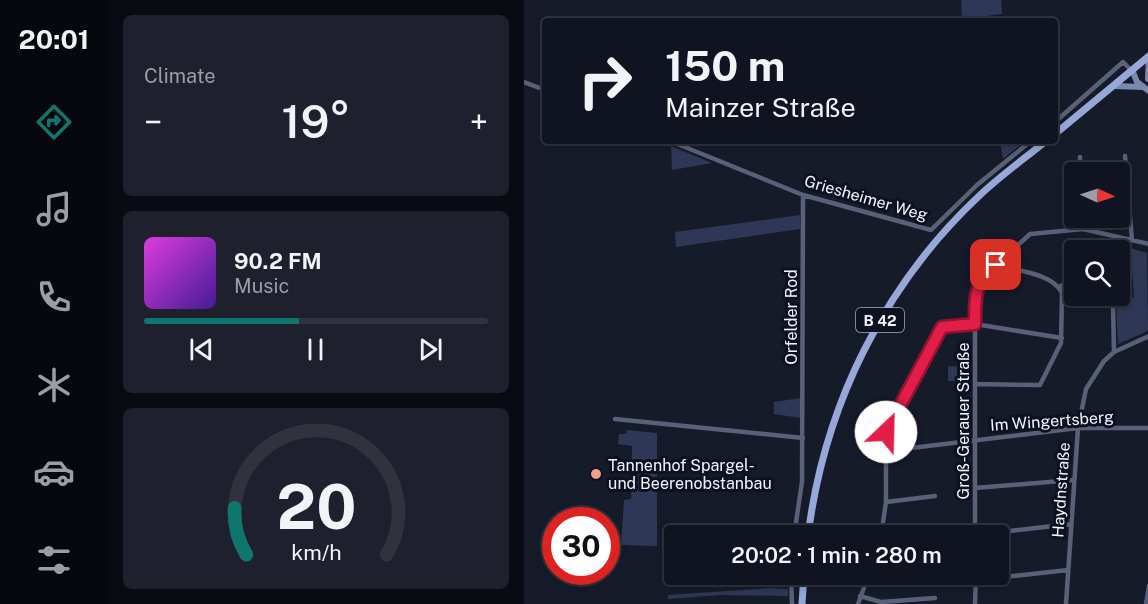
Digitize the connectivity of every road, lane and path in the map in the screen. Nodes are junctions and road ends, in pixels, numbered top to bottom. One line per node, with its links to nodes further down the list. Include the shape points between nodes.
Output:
1 (1148, 57): 2 (main road); 3 (main road)
2 (1133, 72): 3 (main road); 5 (main road); 7 (main road); 8 (street, via 1123,62)
3 (1148, 79)
4 (524, 82): 6 (street)
5 (1115, 86): 7 (main road); 9 (main road)
6 (542, 89)
7 (1145, 89)
8 (1058, 119)
9 (1058, 132)
10 (677, 144): 16 (street, Griesheimer Weg)
11 (1027, 144): 16 (street, Griesheimer Weg, via 977,184 931,230)
12 (1042, 144): 41 (main road, B 42, via 958,216 914,269 880,319 835,416 821,461)
13 (1125, 156): 18 (street)
14 (1080, 157): 15 (street)
15 (1080, 162)
16 (803, 195): 32 (street, Orfelder Rod)
17 (1083, 229): 18 (street, Groß-Gerauer Straße); 20 (street, Groß-Gerauer Straße, via 1030,234)
18 (1132, 240): 19 (street, Groß-Gerauer Straße)
19 (1148, 244)
20 (996, 265): 22 (street, via 1051,281); 24 (street, Groß-Gerauer Straße, via 980,280 976,290)
21 (1064, 285): 22 (street)
22 (1059, 287): 26 (street)
23 (1113, 306): 27 (street)
24 (975, 324): 26 (street); 28 (street, Groß-Gerauer Straße); 34 (street, via 942,327 891,418)
25 (1148, 336): 27 (street, Haydnstraße)
26 (1062, 338): 28 (street, via 1040,385)
27 (1114, 352): 30 (street, Haydnstraße, via 1086,388)
28 (975, 384): 33 (street, Groß-Gerauer Straße)
29 (615, 419): 32 (street)
30 (1078, 428): 31 (street, Im Wingertsberg); 33 (street, Im Wingertsberg); 35 (street, Haydnstraße)
31 (1148, 428)
32 (803, 438): 40 (street, Orfelder Rod)
33 (975, 439): 34 (street, Im Wingertsberg); 36 (street, Groß-Gerauer Straße)
34 (886, 451): 38 (street)
35 (1073, 480): 36 (street); 39 (street, Haydnstraße)
36 (975, 488): 43 (street, Groß-Gerauer Straße)
37 (935, 496): 38 (street)
38 (886, 502): 42 (street)
39 (1071, 524): 44 (street); 45 (street, Haydnstraße)
40 (796, 525)
41 (810, 525)
42 (883, 525)
43 (975, 525)
44 (1009, 531)
45 (1068, 570): 46 (street); 58 (street, Haydnstraße)
46 (1009, 574)
47 (791, 585): 54 (street)
48 (803, 585): 55 (main road)
49 (865, 585): 52 (street)
50 (976, 585): 57 (street)
51 (1148, 586): 59 (street)
52 (860, 596): 53 (street, via 881,602); 56 (street)
53 (935, 598)
54 (792, 604)
55 (802, 604)
56 (858, 604)
57 (975, 604)
58 (1066, 604)
59 (1146, 604)

